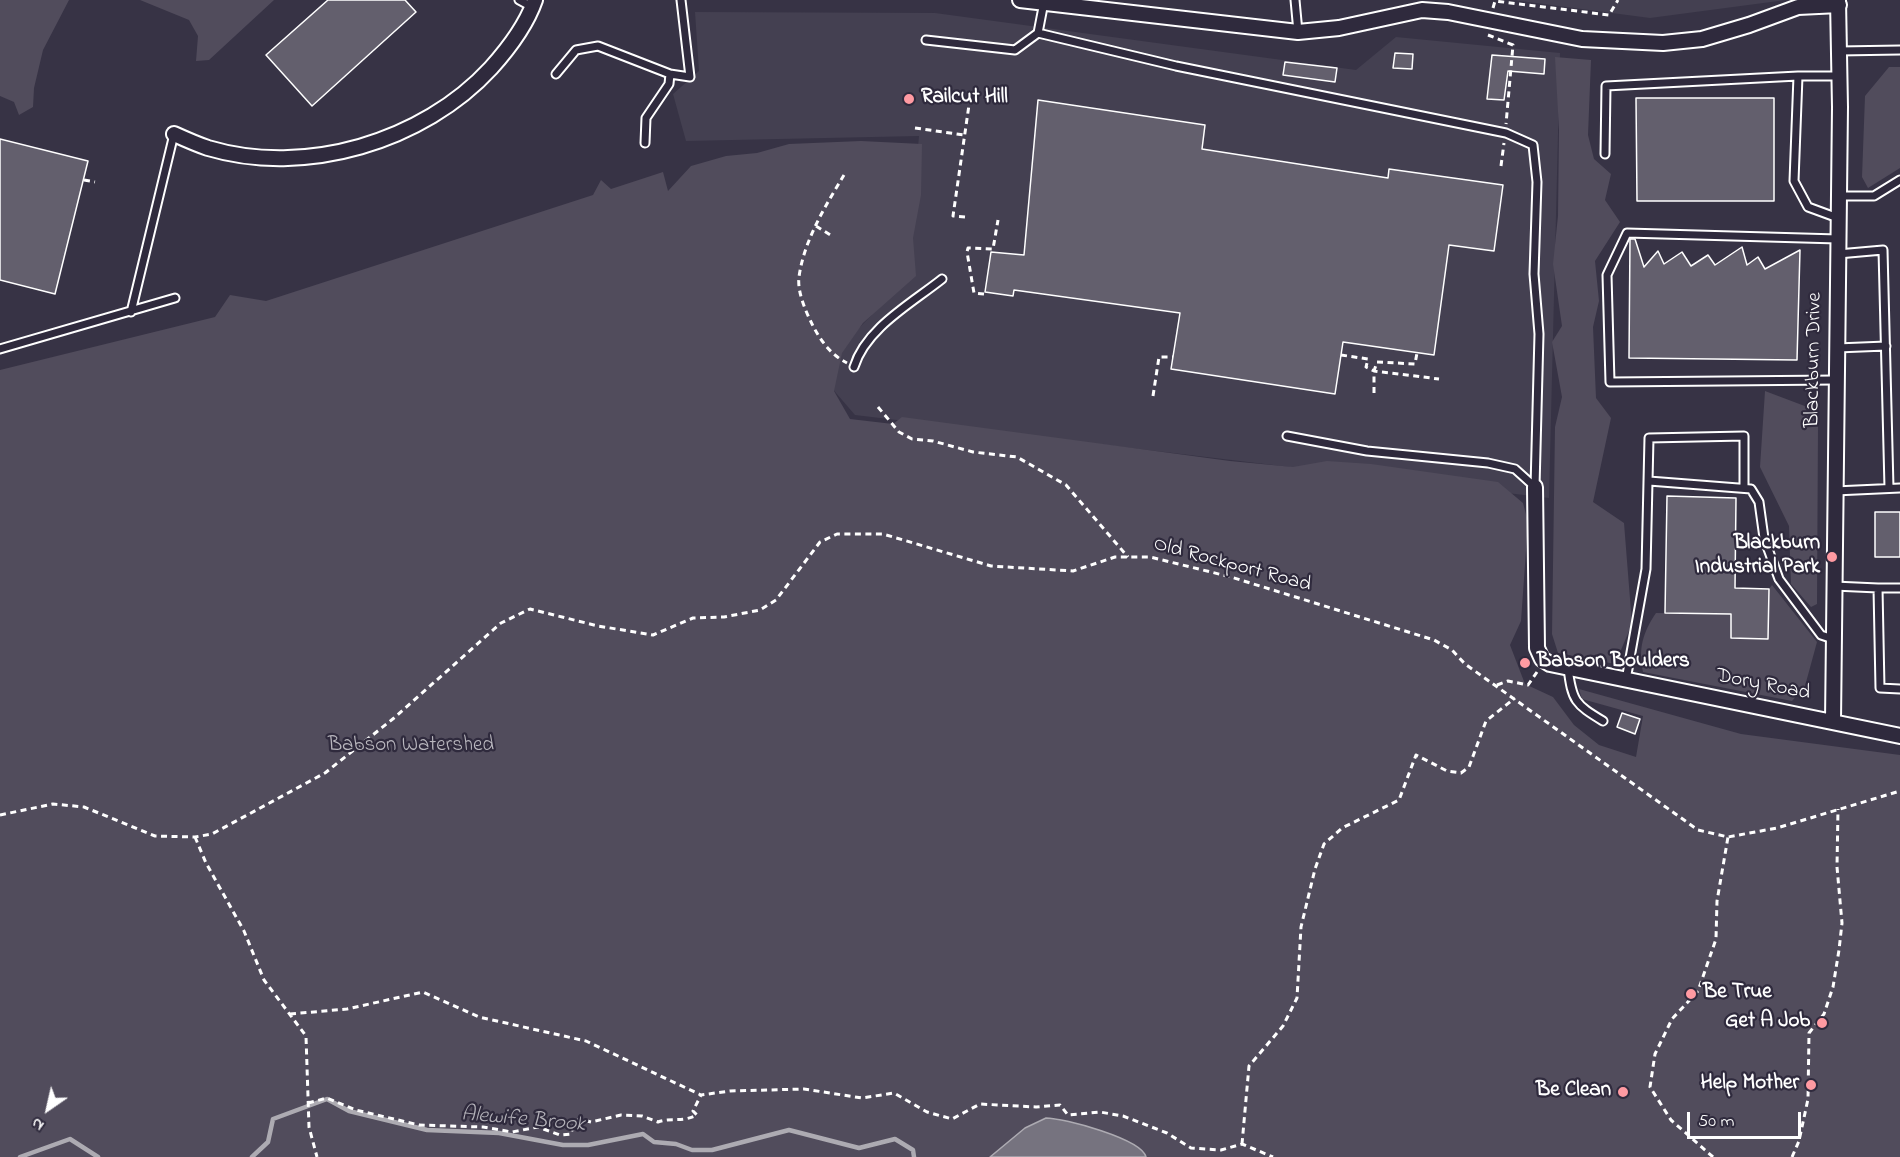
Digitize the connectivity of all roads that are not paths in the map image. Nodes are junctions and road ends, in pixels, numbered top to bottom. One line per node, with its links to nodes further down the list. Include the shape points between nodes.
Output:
1 (519, 0): 7 (lane)
2 (681, 0): 14 (lane, via 690,77)
3 (1020, 0): 5 (street)
4 (1295, 0): 8 (lane)
5 (1044, 2): 8 (street); 9 (lane)
6 (1839, 2): 8 (street, via 1798,7 1702,39 1663,43 1582,39 1422,10 1339,28); 12 (street, Blackburn Drive)
7 (534, 3): 17 (street, via 507,50 471,89 422,122 376,143 286,158 208,148)
8 (1298, 32)
9 (1038, 33): 10 (lane, via 1015,51); 35 (lane, via 1176,66 1506,133 1533,145 1537,182 1534,274 1539,334)
10 (926, 40)
11 (1900, 50): 12 (lane)
12 (1839, 51): 16 (street, Blackburn Drive)
13 (556, 74): 14 (lane, via 576,50 598,46)
14 (670, 74): 18 (lane, via 669,84 646,118)
15 (1798, 76): 16 (lane); 19 (lane, via 1606,86); 22 (lane, via 1794,181 1808,207)
16 (1840, 76): 21 (street, Blackburn Drive)
17 (174, 134): 27 (lane)
18 (645, 143)
19 (1605, 154)
20 (1900, 180): 21 (lane, via 1874,196)
21 (1839, 196): 22 (street, Blackburn Drive)
22 (1838, 218): 23 (street, Blackburn Drive)
23 (1838, 239): 24 (street, Blackburn Drive); 32 (lane, via 1627,233 1607,275 1610,382)
24 (1838, 254): 28 (lane, via 1883,250); 29 (street, Blackburn Drive)
25 (942, 279): 31 (lane, via 874,333 857,355)
26 (175, 298): 27 (lane)
27 (131, 312): 30 (lane)
28 (1886, 346): 29 (lane); 37 (lane)
29 (1837, 348): 32 (street, Blackburn Drive)
30 (0, 349)
31 (854, 367)
32 (1836, 380): 39 (street, Blackburn Drive)
33 (1287, 436): 35 (lane, via 1367,451 1488,463 1515,469)
34 (1649, 481): 36 (lane); 36 (lane, via 1649,438 1744,436); 45 (lane, via 1646,569)
35 (1535, 487): 44 (street, Dory Road, via 1537,648 1542,659 1550,664)
36 (1744, 487): 43 (lane, via 1751,489 1760,502 1764,538 1779,579 1821,635)
37 (1889, 488): 38 (lane); 39 (lane)
38 (1900, 488)
39 (1835, 491): 40 (street, Blackburn Drive)
40 (1834, 586): 41 (lane); 43 (street, Blackburn Drive)
41 (1878, 588): 42 (lane); 46 (lane, via 1880,688)
42 (1900, 588)
43 (1833, 639): 48 (street, Blackburn Drive)
44 (1568, 667): 45 (street, Dory Road); 47 (lane, via 1572,696 1579,707)
45 (1626, 680): 48 (street, Dory Road)
46 (1900, 688)
47 (1603, 721)
48 (1833, 721): 49 (street, Dory Road)
49 (1900, 736)

